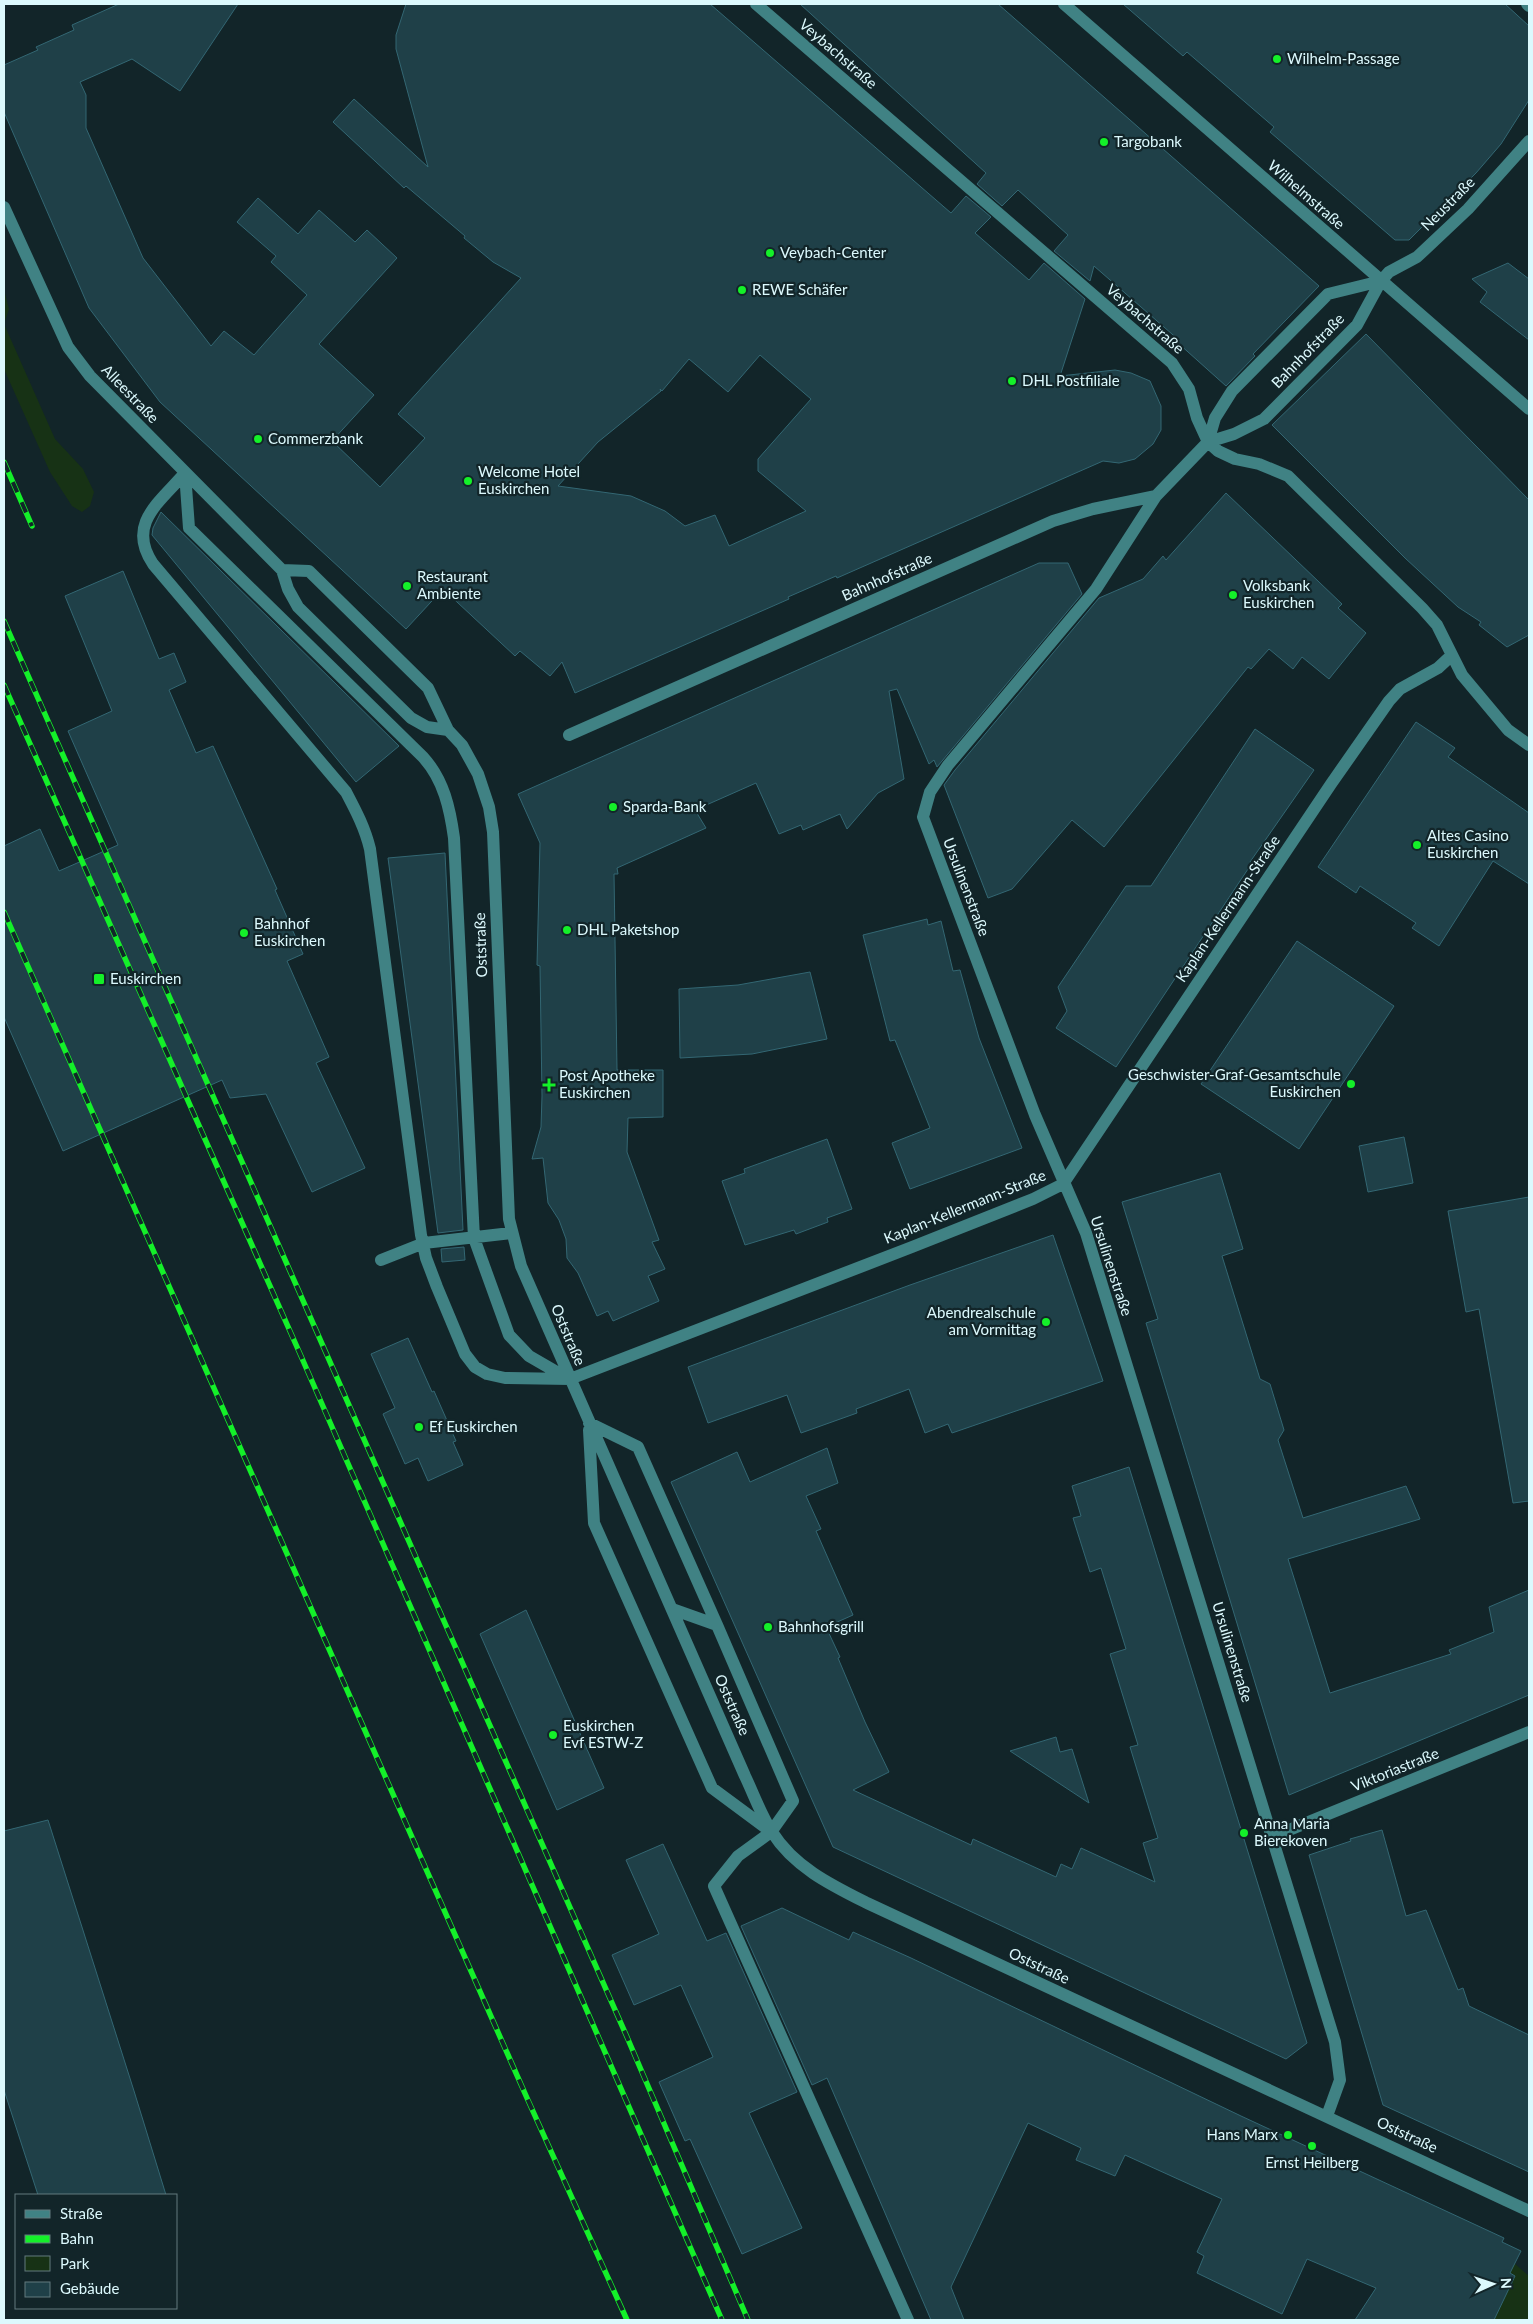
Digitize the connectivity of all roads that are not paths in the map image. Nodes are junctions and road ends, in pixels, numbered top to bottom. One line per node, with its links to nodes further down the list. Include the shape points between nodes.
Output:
1 (756, 4): 7 (street, Veybachstraße, via 1172,363 1189,390)
2 (1064, 4): 5 (street, Wilhelmstraße)
3 (1529, 141): 5 (street, Neustraße, via 1468,209 1417,257 1389,272)
4 (4, 207): 8 (street, Alleestraße, via 68,347 94,381)
5 (1381, 282): 6 (street, Wilhelmstraße); 7 (street, Bahnhofstraße, via 1357,325 1264,419); 7 (street, Bahnhofstraße, via 1328,294 1232,391 1215,418)
6 (1529, 410)
7 (1208, 442): 9 (street, Bahnhofstraße); 11 (street, via 1235,459 1259,464 1288,476 1422,608 1437,625)
8 (185, 473): 10 (street, Alleestraße); 17 (street, via 189,528 432,766 444,791 454,838); 18 (street, via 148,516 141,537 146,553 346,792 366,832)
9 (1156, 496): 13 (street, Bahnhofstraße, via 1053,521); 15 (street, Ursulinenstraße, via 1087,599 948,765 930,792 924,817)
10 (282, 570): 12 (street, Alleestraße, via 298,607 411,718); 12 (street, via 309,571 428,688)
11 (1452, 655): 14 (street, via 1462,675 1508,730); 15 (street, Kaplan-Kellermann-Straße, via 1389,701)
12 (448, 730): 16 (street, Oststraße, via 462,745 478,774 493,832)
13 (568, 735)
14 (1529, 745)
15 (1063, 1184): 20 (street, Kaplan-Kellermann-Straße, via 921,1244); 26 (street, Ursulinenstraße, via 1086,1233)
16 (511, 1233): 17 (street); 20 (street, Oststraße, via 521,1266)
17 (474, 1238): 18 (street); 20 (street, via 509,1335 529,1356)
18 (424, 1244): 19 (street); 20 (street, via 426,1258 465,1354 475,1366 487,1374 505,1378)
19 (381, 1260)
20 (570, 1379): 21 (street, Oststraße)
21 (588, 1423): 22 (street, Oststraße); 23 (street, via 638,1447); 25 (street, via 594,1523 712,1788)
22 (672, 1609): 23 (street); 25 (street, Oststraße)
23 (717, 1625): 25 (street, via 793,1801)
24 (1529, 1732): 26 (street, Viktoriastraße)
25 (771, 1832): 27 (street, Oststraße, via 799,1863 858,1899); 29 (street, via 738,1856 714,1886)
26 (1272, 1837): 27 (street, Ursulinenstraße, via 1335,2042 1340,2080)
27 (1327, 2116): 28 (street, Oststraße)
28 (1529, 2211)
29 (908, 2320)

